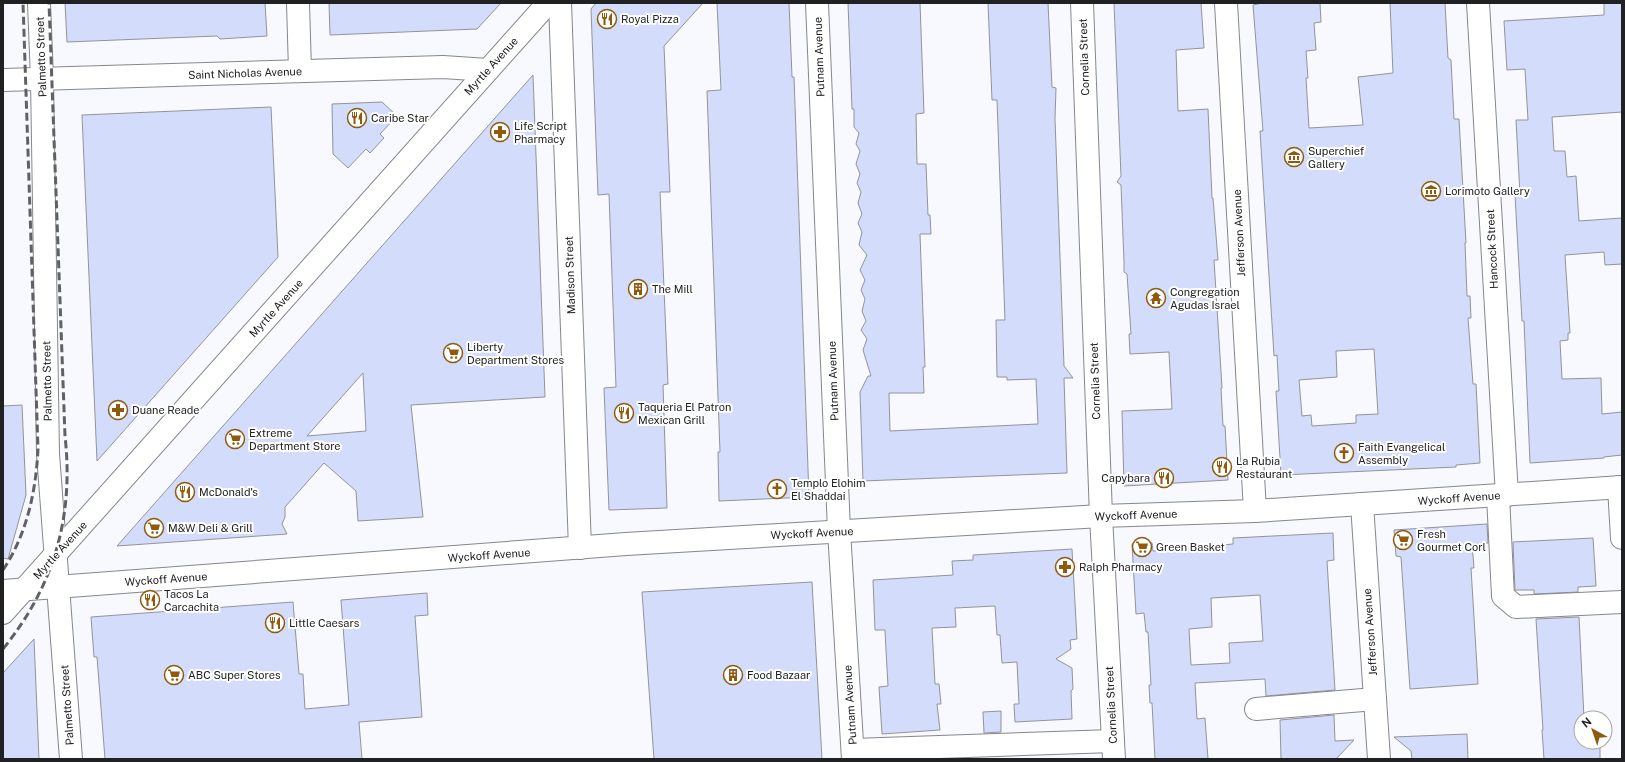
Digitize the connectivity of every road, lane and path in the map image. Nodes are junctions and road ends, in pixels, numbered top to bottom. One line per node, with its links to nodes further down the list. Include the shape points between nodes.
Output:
1 (39, 3): 11 (street, Palmetto Street)
2 (298, 3): 10 (street)
3 (548, 3): 9 (street, Myrtle Avenue)
4 (560, 3): 20 (street, Madison Street)
5 (817, 3): 18 (street, Putnam Avenue)
6 (1082, 3): 17 (street, Cornelia Street)
7 (1226, 3): 16 (street, Jefferson Avenue)
8 (1478, 3): 14 (street, Hancock Street)
9 (488, 70): 10 (street, Saint Nicholas Avenue, via 443,67); 21 (street, Myrtle Avenue)
10 (300, 71): 11 (street, Saint Nicholas Avenue)
11 (42, 79): 12 (street, Saint Nicholas Avenue); 21 (street, Palmetto Street, via 48,454)
12 (3, 80)
13 (1621, 487): 14 (street, Wyckoff Avenue); 19 (street)
14 (1502, 496): 15 (street, Wyckoff Avenue); 24 (street, Hancock Street, via 1503,596 1516,607)
15 (1362, 504): 16 (street, Wyckoff Avenue); 26 (street, Jefferson Avenue)
16 (1255, 510): 17 (street, Wyckoff Avenue)
17 (1100, 516): 18 (street, Wyckoff Avenue); 28 (street, Cornelia Street)
18 (839, 531): 20 (street, Wyckoff Avenue); 29 (street, Putnam Avenue)
19 (1622, 538)
20 (580, 548): 22 (street, Wyckoff Avenue)
21 (56, 553): 22 (street, Palmetto Street); 23 (street, Myrtle Avenue)
22 (58, 588): 23 (street, Wyckoff Avenue); 30 (street, Palmetto Street)
23 (13, 590): 25 (street, Myrtle Avenue)
24 (1622, 602)
25 (3, 613)
26 (1375, 699): 27 (street); 31 (street, Jefferson Avenue)
27 (1256, 709)
28 (1114, 750): 29 (street)
29 (853, 755)
30 (71, 759)
31 (1378, 759)

